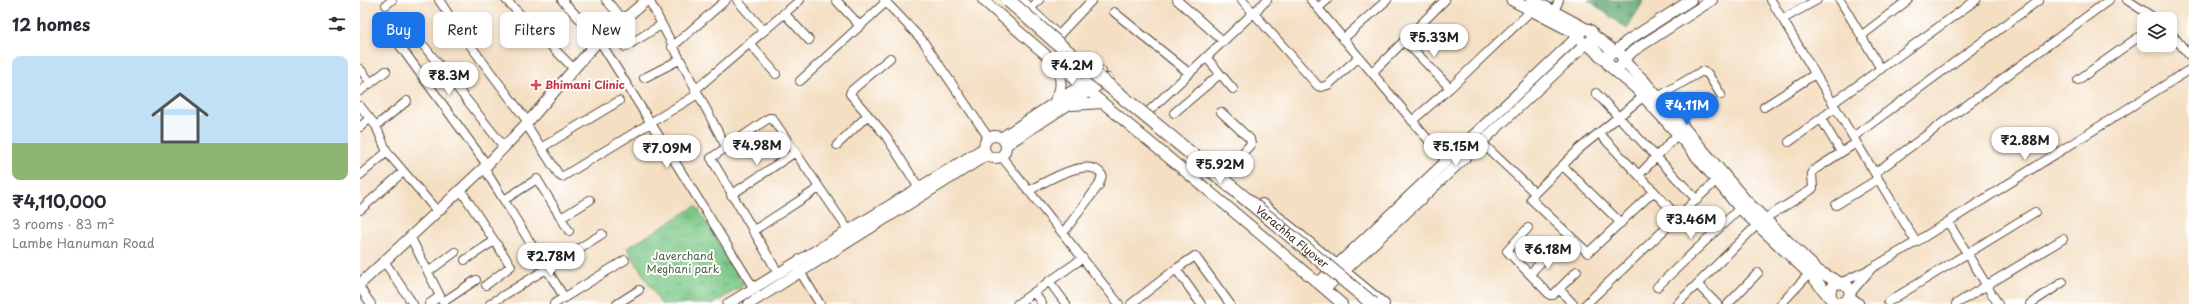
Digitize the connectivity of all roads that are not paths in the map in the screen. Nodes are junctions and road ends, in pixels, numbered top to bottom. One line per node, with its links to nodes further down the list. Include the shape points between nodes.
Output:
1 (439, 0): 116 (street, via 458,30)
2 (506, 0): 76 (street)
3 (562, 0): 46 (street)
4 (606, 0): 39 (street)
5 (648, 0): 40 (street); 48 (street)
6 (726, 0): 63 (street)
7 (737, 0): 50 (street)
8 (800, 0): 44 (street)
9 (836, 0): 49 (street)
10 (983, 0): 74 (street)
11 (998, 0): 232 (main road, Varachha Flyover, via 1092,84)
12 (1008, 0): 233 (main road, Varachha Flyover, bridge)
13 (1020, 0): 38 (street)
14 (1039, 0): 38 (street)
15 (1092, 0): 51 (street)
16 (1177, 0): 59 (street)
17 (1242, 0): 45 (street)
18 (1267, 0): 45 (street)
19 (1311, 0): 37 (street)
20 (1327, 0): 37 (street)
21 (1387, 0): 55 (street)
22 (1445, 0): 60 (street)
23 (1512, 0): 36 (main road)
24 (1559, 0): 42 (street)
25 (1691, 0): 67 (street, via 1627,41)
26 (1712, 0): 73 (street, via 1633,51)
27 (1771, 0): 47 (street)
28 (1817, 0): 47 (street)
29 (1840, 0): 53 (street)
30 (1908, 0): 53 (street)
31 (1976, 0): 78 (street)
32 (2039, 0): 123 (street)
33 (2109, 0): 144 (street)
34 (2127, 0): 43 (street)
35 (885, 1): 49 (street); 122 (street, via 923,41)
36 (1534, 5): 42 (main road); 52 (main road); 91 (street)
37 (1318, 8): 55 (street)
38 (1030, 9): 51 (street)
39 (617, 12)
40 (632, 12)
41 (1114, 12): 81 (street)
42 (1554, 12): 52 (main road)
43 (2145, 12)
44 (784, 13): 50 (street); 56 (street)
45 (1253, 13): 59 (street); 69 (street, via 1318,86 1328,85)
46 (577, 16)
47 (1783, 19): 85 (street)
48 (661, 25): 58 (street); 63 (street)
49 (860, 26): 89 (street)
50 (764, 31): 61 (street)
51 (1058, 36): 86 (street)
52 (1586, 36): 67 (main road); 75 (main road); 126 (street); 137 (street)
53 (1861, 36): 78 (street)
54 (2137, 38): 88 (street)
55 (1343, 39): 69 (street)
56 (809, 40)
57 (2177, 40): 68 (street)
58 (635, 41)
59 (1223, 41): 71 (street)
60 (1404, 41): 82 (street); 91 (street)
61 (749, 43): 83 (street); 95 (street)
62 (425, 47): 128 (street)
63 (672, 47): 72 (street)
64 (401, 48): 138 (street)
65 (592, 48): 76 (street)
66 (604, 48): 117 (street)
67 (1615, 52): 73 (main road, via 1620,53); 75 (main road, via 1608,55)
68 (2189, 55)
69 (1359, 57): 82 (street)
70 (890, 58): 111 (street, via 850,92)
71 (1206, 58): 81 (street); 84 (street)
72 (679, 60): 87 (street); 95 (street)
73 (1623, 61): 75 (main road, via 1619,67); 99 (main road)
74 (1055, 64): 92 (street); 103 (street, via 1061,84 1058,97)
75 (1610, 65): 98 (main road)
76 (573, 68): 116 (street)
77 (360, 69): 90 (street)
78 (1881, 69): 106 (street)
79 (2189, 70): 164 (street)
80 (386, 71): 90 (street)
81 (1189, 73): 108 (street)
82 (1372, 73): 115 (street)
83 (776, 74)
84 (1220, 74): 93 (street); 110 (street)
85 (1815, 74): 106 (street); 107 (street)
86 (1104, 76): 92 (street); 108 (street)
87 (644, 78)
88 (2078, 80)
89 (800, 81)
90 (371, 83): 94 (street)
91 (1450, 88): 115 (street)
92 (1085, 89): 102 (street); 103 (street); 104 (street)
93 (1234, 89)
94 (360, 91)
95 (697, 92): 117 (street); 129 (street)
96 (1596, 93): 112 (street)
97 (1721, 95): 99 (street, via 1708,74 1702,70)
98 (1644, 96): 112 (street); 121 (main road)
99 (1658, 97): 145 (main road)
100 (408, 101): 118 (street)
101 (619, 101): 130 (street)
102 (1102, 103): 104 (street); 202 (street, via 1229,206)
103 (1052, 105): 124 (street)
104 (1069, 105): 124 (street)
105 (360, 106): 113 (street)
106 (1834, 106): 114 (street); 123 (street)
107 (1764, 107)
108 (1148, 112): 141 (street)
109 (1221, 112): 141 (street, via 1250,139 1252,144)
110 (1174, 113)
111 (868, 115): 127 (street); 147 (street, via 886,136)
112 (1618, 117): 120 (street); 136 (street)
113 (369, 119): 118 (street); 119 (street)
114 (1820, 119): 125 (street); 133 (street)
115 (1412, 121): 137 (street)
116 (527, 123): 128 (street); 130 (street)
117 (652, 123): 130 (street, via 562,177); 204 (street, via 697,200)
118 (376, 126): 132 (street)
119 (360, 127)
120 (1599, 133): 139 (street); 143 (street)
121 (1678, 134): 136 (street); 145 (main road)
122 (988, 137): 124 (street, via 995,135); 131 (street)
123 (1854, 140): 133 (street); 144 (street)
124 (1004, 142): 135 (street, via 1005,151)
125 (1789, 142)
126 (1482, 143): 151 (street); 184 (street)
127 (837, 145)
128 (504, 147): 138 (street)
129 (726, 147): 134 (street, via 771,118); 152 (street, via 711,158)
130 (541, 148)
131 (985, 151): 135 (street, via 994,158); 147 (street); 191 (street)
132 (387, 152): 140 (street); 142 (street)
133 (1842, 152): 163 (street, via 1814,170 1811,190)
134 (794, 153): 146 (street); 152 (street)
135 (1001, 156): 149 (street)
136 (1657, 156): 143 (street); 155 (street)
137 (1446, 161): 184 (street)
138 (485, 166): 148 (street); 153 (street)
139 (1562, 166): 151 (street); 165 (street)
140 (404, 172): 158 (street); 159 (street)
141 (1224, 173): 184 (street)
142 (360, 175)
143 (1639, 175): 150 (street)
144 (1876, 176): 157 (street); 175 (street)
145 (1720, 178): 155 (street); 156 (main road)
146 (818, 188): 168 (street); 169 (street)
147 (919, 188): 169 (street)
148 (460, 189): 159 (street); 174 (street)
149 (1028, 191): 170 (street); 170 (street, via 1069,171 1093,167 1098,169 1102,175 1099,185)
150 (1654, 191): 161 (street); 165 (street)
151 (1535, 193): 165 (street, via 1532,196 1533,201 1586,252 1590,252)
152 (732, 195): 168 (street)
153 (504, 200): 162 (street, via 538,179); 185 (street)
154 (590, 200): 162 (street)
155 (1697, 200): 161 (street)
156 (1743, 205): 163 (main road); 205 (street)
157 (1836, 205)
158 (360, 210)
159 (437, 211): 172 (street)
160 (2035, 212): 178 (street)
161 (1678, 217): 236 (street)
162 (561, 218): 167 (street)
163 (1760, 222): 194 (main road); 198 (main road, via 1818,271); 200 (street)
164 (1948, 222): 175 (street); 178 (street)
165 (1621, 223)
166 (1528, 228): 193 (street, via 1507,251)
167 (568, 231)
168 (753, 231): 190 (street)
169 (849, 231): 183 (street)
170 (1063, 233): 179 (street)
171 (602, 234): 185 (street)
172 (410, 236): 182 (street); 189 (street)
173 (2063, 239): 203 (street)
174 (494, 241): 180 (street); 201 (street, via 511,268)
175 (1916, 242): 186 (street)
176 (1551, 251): 193 (street)
177 (455, 252): 189 (street)
178 (1966, 253): 203 (street); 214 (street)
179 (1083, 258): 196 (street); 227 (street)
180 (465, 260)
181 (625, 260): 210 (street)
182 (384, 261): 199 (street); 216 (street)
183 (794, 263): 190 (street); 191 (street)
184 (1341, 267): 202 (street); 234 (street)
185 (547, 268): 210 (street); 218 (street)
186 (1872, 268): 198 (street); 211 (street)
187 (1176, 269): 228 (street); 229 (street); 230 (street, via 1195,256)
188 (1577, 271): 207 (street)
189 (428, 272): 212 (street)
190 (778, 273): 204 (street)
191 (800, 273): 222 (street); 223 (street)
192 (1758, 273): 239 (street)
193 (1530, 274): 207 (street, via 1551,296)
194 (1809, 274): 213 (main road); 240 (street)
195 (476, 280): 212 (street)
196 (1049, 281): 209 (street); 226 (street)
197 (2063, 282): 243 (street)
198 (1840, 283): 211 (main road, via 1847,286); 213 (main road, via 1831,288)
199 (360, 284)
200 (1697, 284): 237 (street); 238 (street)
201 (486, 285)
202 (1322, 286): 231 (street)
203 (1986, 286): 241 (street); 242 (street)
204 (753, 287): 221 (street)
205 (1657, 287)
206 (360, 288): 215 (street)
207 (1559, 289): 235 (street)
208 (639, 290): 220 (street)
209 (1034, 292): 224 (street); 225 (street)
210 (564, 298): 219 (street)
211 (1853, 299): 213 (main road)
212 (442, 301): 217 (street)
213 (1837, 302)
214 (1888, 302)
215 (371, 304)
216 (413, 304)
217 (429, 304)
218 (490, 304)
219 (554, 304)
220 (617, 304)
221 (728, 304)
222 (749, 304)
223 (820, 304)
224 (1017, 304)
225 (1042, 304)
226 (1066, 304)
227 (1119, 304)
228 (1130, 304)
229 (1201, 304)
230 (1230, 304)
231 (1342, 304)
232 (1362, 304)
233 (1373, 304)
234 (1384, 304)
235 (1573, 304)
236 (1586, 304)
237 (1677, 304)
238 (1717, 304)
239 (1728, 304)
240 (1781, 304)
241 (1956, 304)
242 (1998, 304)
243 (2030, 304)

